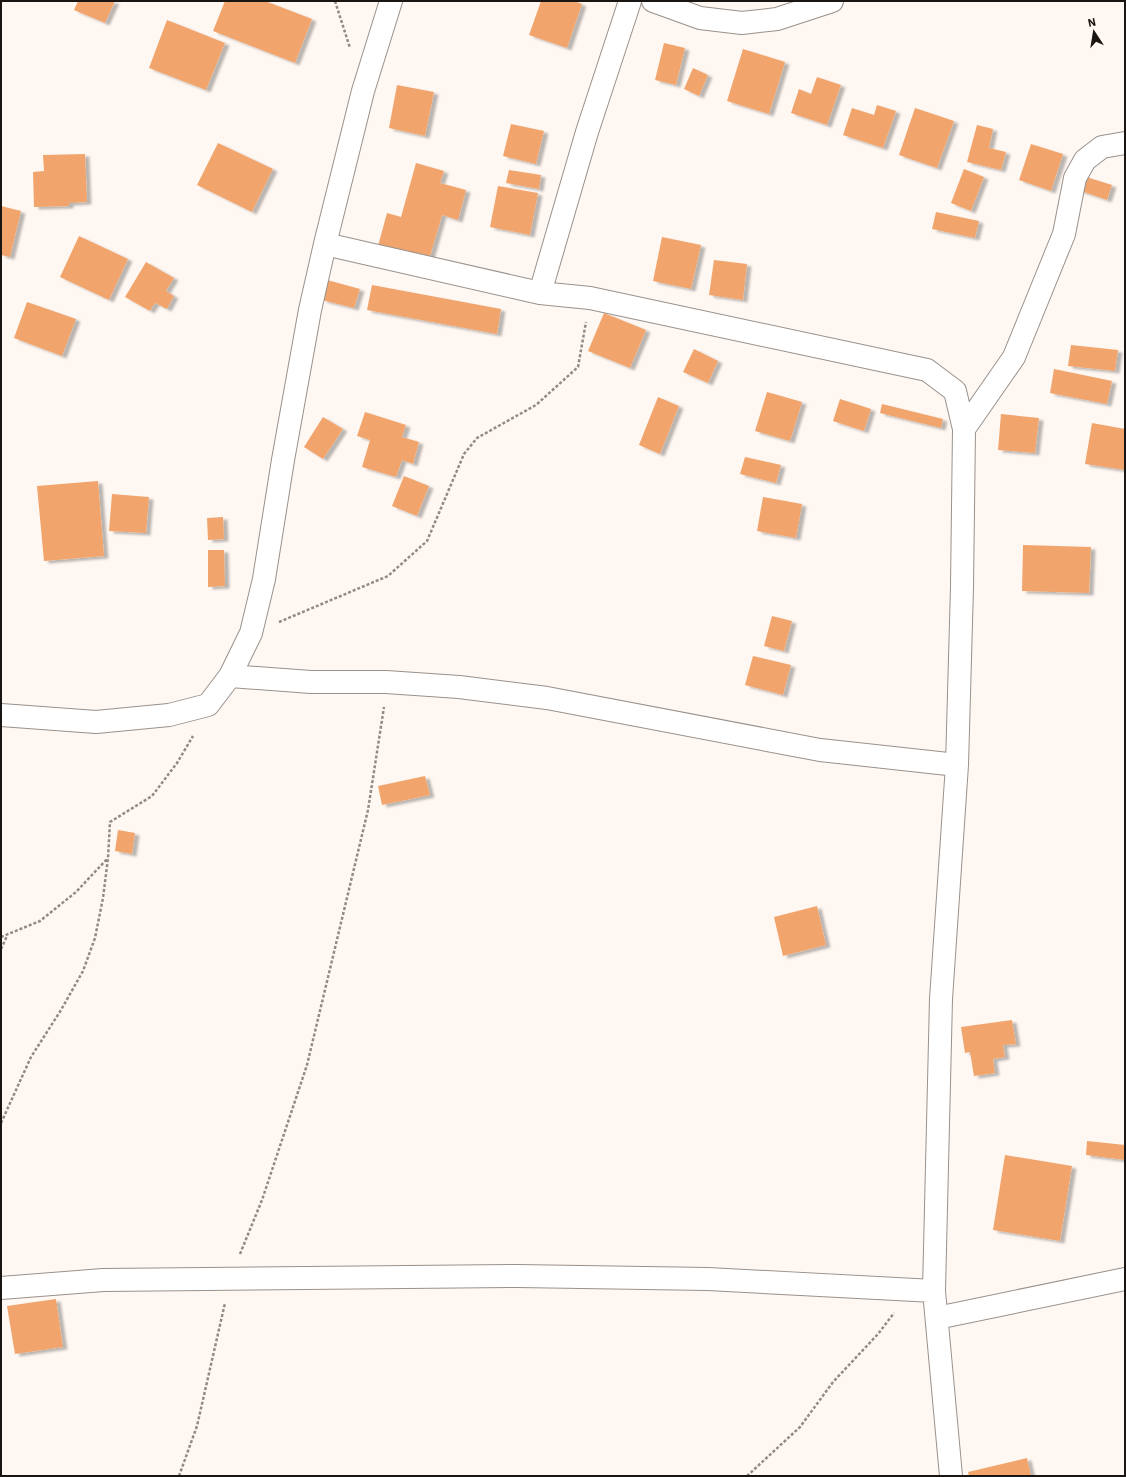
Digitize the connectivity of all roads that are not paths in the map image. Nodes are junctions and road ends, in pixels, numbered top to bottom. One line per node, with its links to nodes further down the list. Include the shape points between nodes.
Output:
1 (391, 1): 6 (street, via 363,91)
2 (630, 1): 7 (street, via 587,132)
3 (652, 1): 4 (street, via 700,18 742,23 776,19)
4 (832, 1)
5 (1125, 143): 8 (street, via 1102,147 1085,160 1075,178 1064,234 1014,357)
6 (325, 244): 7 (street); 9 (street, via 309,317 264,579 251,633)
7 (540, 294): 8 (street, via 590,298 927,370 955,391)
8 (964, 429): 11 (street)
9 (230, 676): 10 (street, via 208,704 169,716 96,722); 11 (street, via 311,682 386,682 459,687 547,698 820,750)
10 (1, 715)
11 (957, 765): 14 (street, via 941,999)
12 (1125, 1279): 15 (street)
13 (1, 1288): 14 (street, via 103,1280 518,1276 708,1279)
14 (934, 1291): 15 (street)
15 (937, 1318): 16 (street)
16 (951, 1476)

